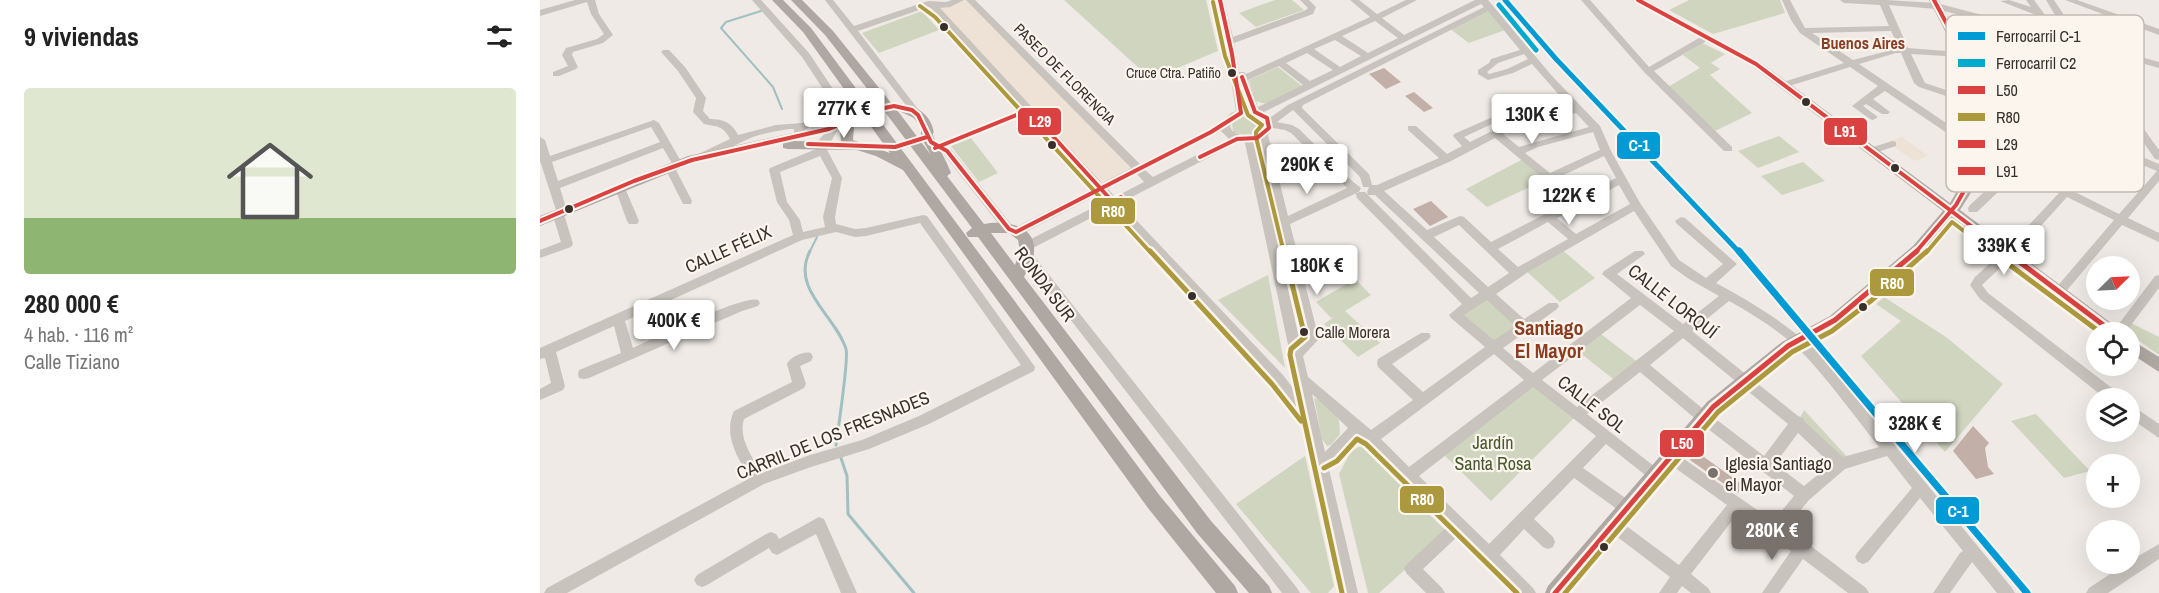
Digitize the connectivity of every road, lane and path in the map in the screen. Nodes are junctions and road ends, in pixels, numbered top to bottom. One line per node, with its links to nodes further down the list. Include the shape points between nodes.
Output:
1 (584, 0): 26 (street)
2 (591, 0): 54 (street, via 609,35 569,50 567,55 573,67)
3 (756, 0): 66 (street, via 806,55 834,98)
4 (777, 0): 72 (main road, via 807,30)
5 (796, 0): 65 (main road, RONDA SUR, via 829,33)
6 (829, 0): 34 (street)
7 (960, 0): 22 (street, via 947,5)
8 (970, 0): 109 (street, PASEO DE FLORENCIA)
9 (1220, 0): 41 (street)
10 (1304, 0): 41 (street, via 1312,7 1310,12)
11 (1354, 0): 31 (street)
12 (1410, 0): 31 (street)
13 (1585, 0): 53 (street)
14 (1638, 0): 39 (main road)
15 (1786, 0): 37 (street)
16 (1844, 0): 20 (street)
17 (2030, 0): 27 (street)
18 (2042, 0): 24 (street)
19 (2069, 0): 30 (street)
20 (1882, 1): 25 (street); 35 (street)
21 (2004, 1): 27 (street)
22 (928, 2): 34 (street); 69 (street)
23 (1484, 2): 33 (street); 36 (street); 46 (street)
24 (2051, 2): 29 (street)
25 (1935, 3): 28 (street); 32 (main road)
26 (540, 13)
27 (2040, 13)
28 (1976, 15)
29 (2059, 15)
30 (2113, 15)
31 (1375, 16): 38 (street); 40 (street)
32 (1946, 22)
33 (1435, 24): 36 (street); 40 (street)
34 (851, 28): 73 (street)
35 (1896, 28): 37 (street); 43 (street)
36 (1445, 30): 60 (street)
37 (1803, 31): 50 (street)
38 (1336, 36): 42 (street); 47 (street)
39 (1707, 37): 53 (street); 57 (main road)
40 (1404, 39): 47 (street)
41 (1230, 41): 56 (street)
42 (1308, 49): 49 (street); 52 (street)
43 (1905, 51): 45 (street); 50 (street, via 1883,52); 61 (street, via 1919,83)
44 (666, 52): 93 (street, via 701,98 698,112 708,122 718,120 730,126)
45 (1946, 53)
46 (1530, 55): 46 (street, via 1496,76 1480,72 1494,61); 62 (street)
47 (1368, 57): 52 (street)
48 (2144, 61): 51 (street)
49 (1279, 62): 56 (street); 58 (street)
50 (1850, 63): 57 (street); 59 (street)
51 (2159, 65)
52 (1340, 71): 55 (street)
53 (1648, 71): 98 (street)
54 (556, 74)
55 (1322, 80): 58 (street); 60 (street)
56 (1240, 81): 67 (street); 70 (street)
57 (1783, 85): 100 (main road)
58 (1310, 86): 67 (street, via 1274,105)
59 (1885, 86): 63 (street); 79 (street)
60 (1331, 87): 64 (street)
61 (1946, 92)
62 (1567, 96): 68 (street); 80 (street)
63 (1866, 99): 71 (street); 74 (street, via 1857,106)
64 (1299, 103): 76 (street); 116 (street, via 1300,113 1365,176)
65 (888, 107): 72 (main road); 73 (main road, via 902,106); 91 (main road, RONDA SUR)
66 (829, 109): 77 (street, via 826,119); 83 (street)
67 (1254, 109): 70 (street); 76 (street)
68 (1578, 109): 80 (street); 82 (street)
69 (1029, 110): 91 (street); 115 (street)
70 (1242, 112): 78 (street)
71 (1885, 112)
72 (870, 113): 75 (main road); 95 (main road)
73 (918, 116): 91 (main road, via 927,128)
74 (1873, 117)
75 (857, 118): 77 (main road); 94 (main road, via 846,133)
76 (1270, 124): 85 (street); 116 (street, via 1295,131 1348,184)
77 (830, 125): 83 (main road); 96 (street, via 828,138)
78 (1225, 125): 87 (street, via 1227,133); 109 (street)
79 (1946, 126)
80 (1508, 127): 84 (street); 97 (street, via 1495,118 1458,136)
81 (1412, 128): 103 (street)
82 (1596, 128): 99 (street); 101 (street)
83 (803, 132): 93 (main road); 93 (street, via 783,126); 96 (main road)
84 (1497, 134): 97 (street); 101 (street)
85 (1263, 135): 89 (street); 131 (street)
86 (2144, 137): 102 (street)
87 (1237, 139): 89 (street); 112 (street)
88 (540, 140): 105 (street)
89 (1250, 140): 133 (street)
90 (666, 143): 105 (street, via 654,123); 106 (street); 113 (street)
91 (925, 143): 95 (main road); 134 (main road, RONDA SUR); 135 (street, via 947,151)
92 (1892, 144): 100 (street)
93 (737, 145): 106 (main road)
94 (852, 146): 95 (main road); 96 (main road); 108 (main road, via 881,153)
95 (895, 147): 108 (main road)
96 (820, 148): 132 (street, via 837,178 830,217); 136 (street, via 774,170 782,202)
97 (1469, 148): 103 (street)
98 (1728, 149)
99 (1606, 151): 101 (street, via 1549,178); 111 (street)
100 (1871, 151): 125 (main road)
101 (1518, 152)
102 (2157, 155)
103 (1447, 159): 116 (street)
104 (2144, 159): 107 (street)
105 (545, 161): 113 (street)
106 (674, 167): 114 (main road); 120 (street)
107 (2159, 168)
108 (910, 169): 139 (main road)
109 (1139, 169): 112 (street, PASEO DE FLORENCIA); 115 (street)
110 (2159, 174): 127 (street)
111 (1622, 179): 122 (street); 126 (street)
112 (1151, 182): 121 (street)
113 (554, 186): 124 (street)
114 (620, 188): 124 (main road); 130 (street)
115 (1101, 189): 121 (street); 135 (street)
116 (1366, 189): 131 (street); 138 (street); 142 (street)
117 (1965, 192): 125 (main road)
118 (1992, 192): 123 (street)
119 (2066, 192): 127 (street); 144 (street)
120 (687, 201)
121 (1112, 201): 143 (street); 175 (street)
122 (1636, 205): 140 (street); 150 (street, via 1675,263)
123 (1973, 209)
124 (560, 212): 128 (main road); 145 (street, via 567,244)
125 (1951, 212): 144 (main road); 164 (main road, via 1918,250 1825,327)
126 (1550, 217): 140 (street); 141 (street)
127 (2122, 220): 137 (street); 151 (street)
128 (540, 221)
129 (1681, 221): 150 (street, via 1731,264)
130 (633, 222)
131 (1283, 223): 133 (street); 169 (street, via 1313,339)
132 (834, 229): 136 (street, CALLE FÉLIX); 198 (street, CARRIL DE LOS FRESNADES, via 866,232 923,219 1029,367 924,420)
133 (1270, 229): 169 (street)
134 (980, 230): 135 (main road); 139 (main road); 148 (main road, RONDA SUR)
135 (1013, 230): 143 (main road, via 1023,238)
136 (799, 237): 158 (street, CALLE FÉLIX)
137 (2159, 237)
138 (1430, 238): 141 (street, via 1460,220); 142 (street); 152 (street)
139 (961, 239): 219 (main road, via 1154,502)
140 (1575, 239): 147 (street)
141 (1490, 248): 147 (street)
142 (1415, 249): 156 (street)
143 (1026, 250): 148 (main road); 221 (street)
144 (2006, 253): 151 (main road); 178 (street, via 1979,279 1977,288)
145 (540, 254)
146 (1639, 254): 154 (street, CALLE LORQUÍ, via 1608,274)
147 (1517, 273): 152 (street)
148 (1016, 279): 220 (main road, RONDA SUR, via 1204,527)
149 (2159, 279): 160 (street)
150 (1707, 284): 153 (street)
151 (2059, 292): 159 (main road)
152 (1487, 293): 156 (street); 161 (street)
153 (1728, 295): 162 (street); 164 (street)
154 (1640, 298): 162 (street, CALLE LORQUÍ); 177 (street)
155 (754, 303): 168 (street)
156 (1470, 305): 165 (street, CALLE SOL, via 1455,315)
157 (1553, 306): 161 (street)
158 (618, 319): 166 (street, CALLE FÉLIX); 168 (street)
159 (2101, 322)
160 (2125, 322)
161 (1523, 326): 165 (street)
162 (1681, 331): 171 (street); 174 (street, CALLE LORQUÍ)
163 (1425, 336): 180 (street, via 1383,363)
164 (1796, 340): 174 (main road); 190 (street)
165 (1493, 348): 177 (street, CALLE SOL); 180 (street)
166 (544, 352): 179 (street, via 558,386)
167 (2140, 352): 172 (main road)
168 (628, 354): 173 (street)
169 (1297, 354): 176 (street)
170 (807, 357): 198 (street, via 793,364 799,384 738,415 734,422)
171 (1640, 364): 181 (street); 182 (street)
172 (2159, 366)
173 (584, 374)
174 (1745, 379): 182 (main road); 184 (street, CALLE LORQUÍ)
175 (1278, 380): 176 (street); 185 (street)
176 (1302, 380): 185 (street); 186 (street, via 1318,390)
177 (1533, 380): 181 (street, CALLE SOL); 197 (street)
178 (2102, 388)
179 (540, 395)
180 (1421, 399): 189 (street)
181 (1577, 415): 188 (street, CALLE SOL)
182 (1702, 417): 191 (main road); 194 (street)
183 (2140, 418): 187 (street)
184 (1798, 422): 193 (street, CALLE LORQUÍ); 194 (street)
185 (1311, 423): 192 (street)
186 (1356, 429): 189 (street); 192 (street)
187 (2159, 432)
188 (1605, 436): 195 (street); 196 (street, CALLE SOL)
189 (1371, 438): 197 (street)
190 (1891, 449): 193 (street); 199 (street)
191 (1669, 456): 196 (main road); 201 (street)
192 (1320, 462): 214 (street)
193 (1841, 464): 200 (street)
194 (1766, 465): 200 (street)
195 (1573, 469): 202 (street); 203 (street)
196 (1654, 474): 202 (main road)
197 (1409, 475): 205 (street)
198 (759, 480): 217 (street, CARRIL DE LOS FRESNADES)
199 (1923, 488): 210 (street); 212 (street)
200 (1804, 495): 206 (street)
201 (1736, 504): 206 (street); 213 (street)
202 (1626, 507): 204 (main road)
203 (1524, 520): 207 (street); 211 (street)
204 (1612, 524): 213 (street); 226 (main road)
205 (1460, 525): 211 (street); 224 (street, via 1412,569)
206 (1775, 530): 208 (street)
207 (1548, 542)
208 (1802, 548): 216 (street); 229 (street)
209 (2159, 551): 232 (street)
210 (1975, 553): 230 (street, via 1965,558); 231 (street)
211 (1490, 554): 225 (street)
212 (1863, 557)
213 (1680, 575): 227 (street); 228 (street)
214 (1345, 576): 222 (street); 223 (street)
215 (702, 580): 218 (street, via 771,539 777,548 819,524)
216 (1775, 591)
217 (552, 593)
218 (849, 593)
219 (1228, 593)
220 (1262, 593)
221 (1292, 593)
222 (1340, 593)
223 (1350, 593)
224 (1437, 593)
225 (1528, 593)
226 (1554, 593)
227 (1667, 593)
228 (1703, 593)
229 (1861, 593)
230 (1941, 593)
231 (2007, 593)
232 (2094, 593)

